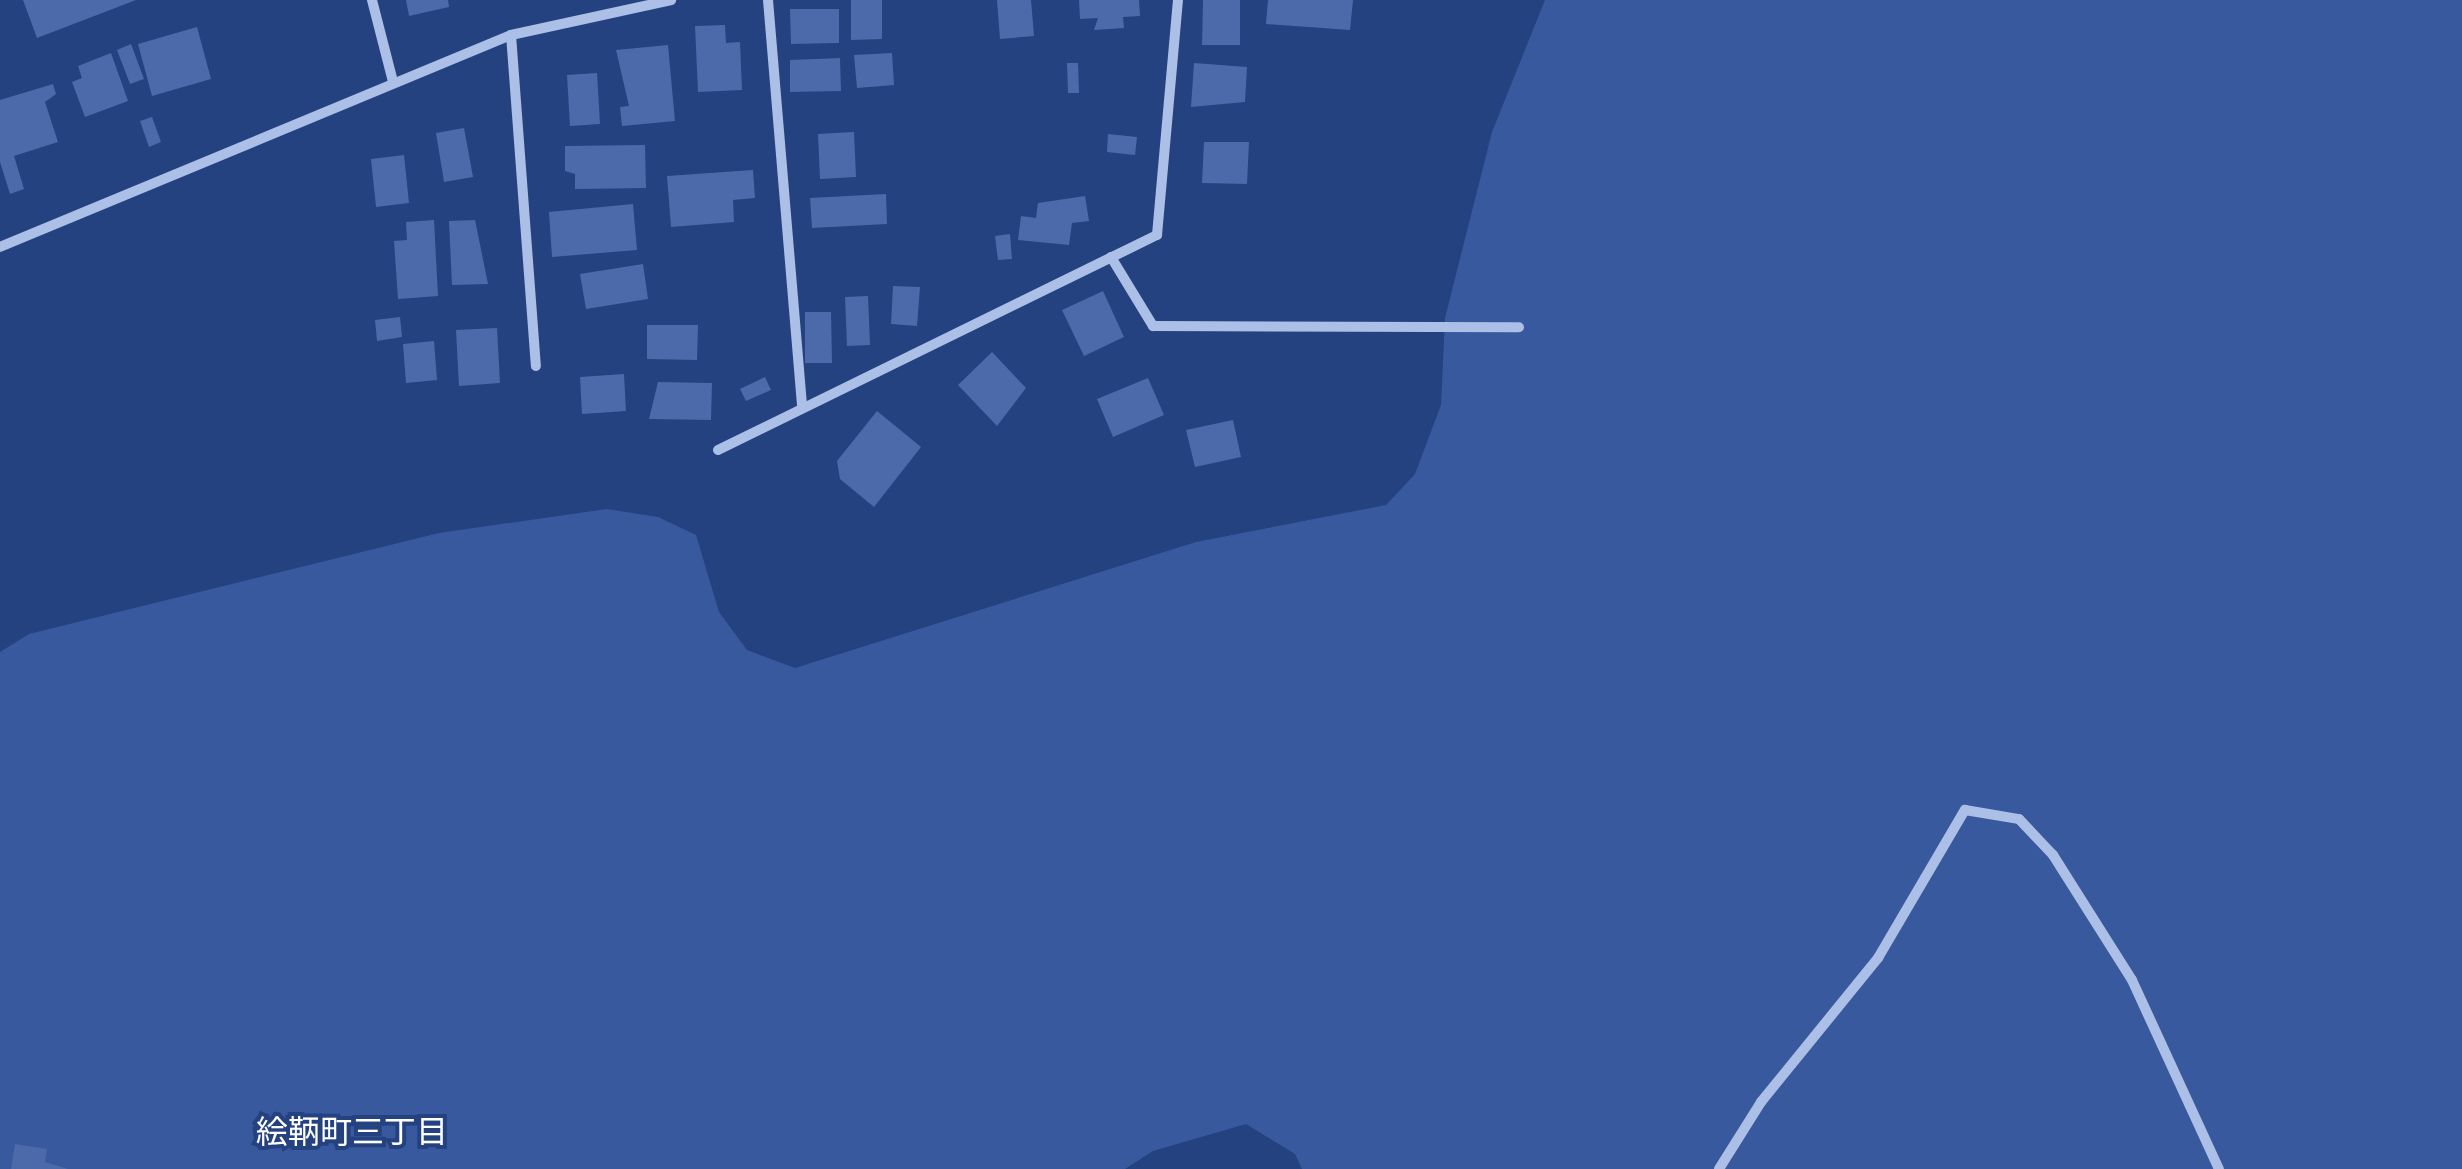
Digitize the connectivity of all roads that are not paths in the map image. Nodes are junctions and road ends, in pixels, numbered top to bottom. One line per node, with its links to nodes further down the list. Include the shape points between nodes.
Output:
1 (372, 0): 6 (street)
2 (671, 0): 5 (street)
3 (768, 0): 11 (street)
4 (1178, 0): 8 (street, via 1158,234)
5 (511, 35): 6 (street); 10 (street)
6 (393, 82): 7 (street)
7 (0, 247)
8 (1111, 258): 9 (street, via 1153,326); 11 (street)
9 (1520, 327)
10 (536, 366)
11 (802, 408): 12 (street)
12 (718, 450)
13 (1719, 1169): 14 (street, via 1761,1102 1878,958 1965,810 2019,819 2052,855 2132,980)
14 (2219, 1169)

